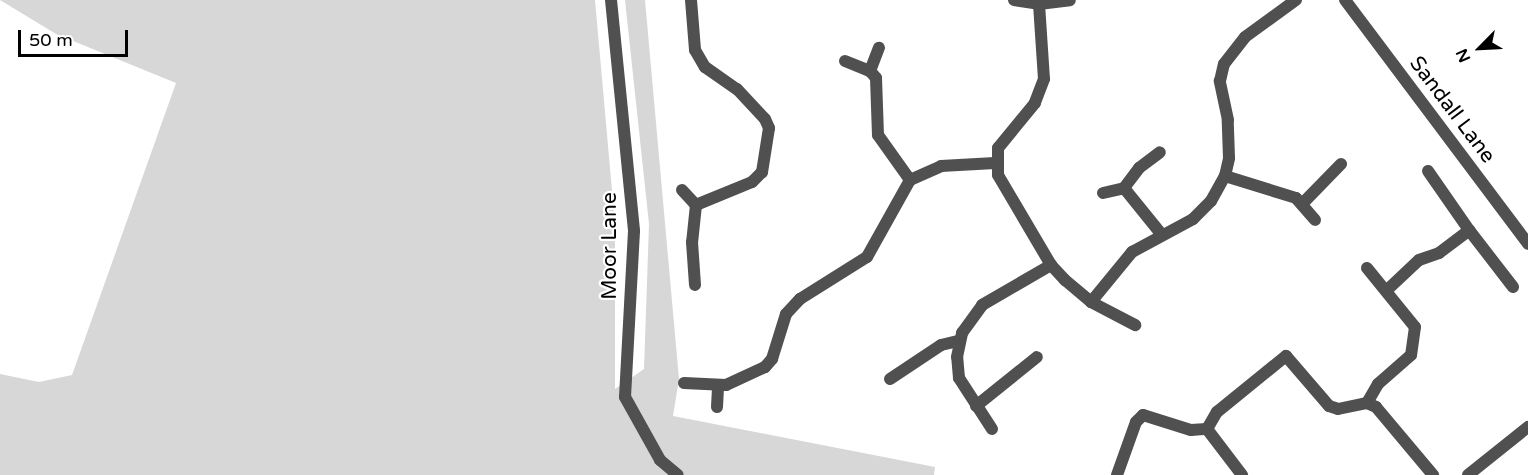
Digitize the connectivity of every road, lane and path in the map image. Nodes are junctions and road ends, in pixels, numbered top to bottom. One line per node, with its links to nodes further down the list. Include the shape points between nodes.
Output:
1 (611, 0): 44 (street, Moor Lane, via 634,231 625,396 660,460)
2 (691, 0): 21 (street, via 693,37 705,67 737,89 765,119 769,129 762,172 752,182)
3 (1014, 0): 7 (street)
4 (1070, 0): 7 (street)
5 (1296, 0): 15 (street, via 1245,37 1224,64 1220,81 1230,142)
6 (1345, 0): 25 (street, Sandall Lane)
7 (1039, 4): 12 (street, via 1044,79 1040,93 998,148)
8 (879, 48): 10 (street)
9 (845, 61): 10 (street)
10 (870, 70): 16 (street, via 879,90 878,135)
11 (1160, 152): 17 (street, via 1139,168)
12 (995, 163): 16 (street, via 941,166); 26 (street, via 998,175)
13 (1341, 164): 20 (street)
14 (1428, 171): 23 (street)
15 (1225, 176): 20 (street, via 1296,198); 24 (street, via 1211,201 1193,219)
16 (910, 180): 37 (street, via 867,257 800,299 786,314 772,358 765,367 740,381)
17 (1124, 188): 19 (street); 24 (street)
18 (682, 190): 21 (street)
19 (1103, 193)
20 (1302, 204): 22 (street)
21 (696, 205): 28 (street, via 692,242)
22 (1315, 220)
23 (1469, 230): 29 (street); 30 (street, via 1439,253 1419,260)
24 (1162, 235): 31 (street, via 1119,263)
25 (1528, 244)
26 (1051, 265): 31 (street); 33 (street, via 982,305 966,323)
27 (1367, 268): 30 (street)
28 (695, 285)
29 (1513, 287)
30 (1386, 291): 38 (street, via 1413,323 1413,350 1378,384)
31 (1091, 302): 32 (street)
32 (1135, 325)
33 (959, 341): 35 (street, via 941,345); 39 (street, via 959,378)
34 (1037, 357): 39 (street)
35 (890, 379)
36 (684, 383): 37 (street)
37 (718, 386): 40 (street)
38 (1367, 403): 43 (street, via 1338,409 1329,406 1286,356 1217,412); 47 (street, via 1376,407)
39 (976, 406): 42 (street)
40 (717, 407)
41 (1528, 427): 48 (street)
42 (992, 429)
43 (1207, 429): 45 (street, via 1191,430 1139,416); 46 (street)
44 (678, 475)
45 (1117, 475)
46 (1242, 475)
47 (1433, 475)
48 (1468, 475)

